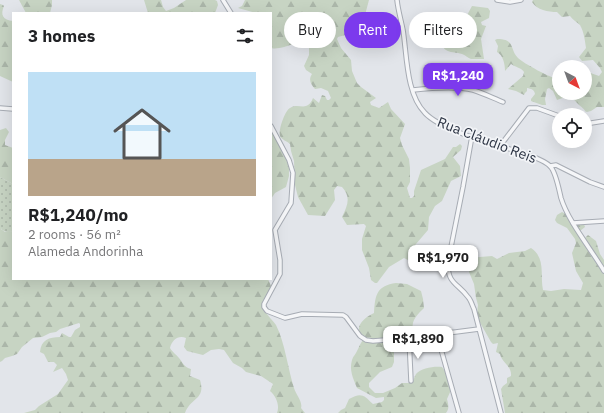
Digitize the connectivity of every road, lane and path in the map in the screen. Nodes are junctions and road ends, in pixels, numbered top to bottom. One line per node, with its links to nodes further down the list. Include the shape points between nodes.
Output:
1 (223, 0): 5 (street)
2 (397, 0): 6 (street, Rua Cláudio Reis, via 407,69)
3 (497, 0): 4 (street)
4 (521, 0)
5 (230, 12)
6 (413, 90): 7 (street, via 467,89); 14 (street, Rua Cláudio Reis, via 420,108 431,118)
7 (503, 102)
8 (0, 108): 9 (street)
9 (12, 109)
10 (552, 113): 15 (street, via 538,108 529,108)
11 (604, 121): 12 (street)
12 (592, 123)
13 (272, 128): 23 (street, via 292,165 293,178 291,203 275,230 280,274 264,307 284,318 302,314 345,316 357,333 366,340)
14 (472, 136): 15 (street, Rua Cláudio Reis); 21 (street, via 448,270 452,281 471,301)
15 (500, 146): 16 (street, Rua Cláudio Reis, via 536,158)
16 (550, 166): 17 (street, via 556,165); 19 (street, Rua Cláudio Reis)
17 (604, 187)
18 (604, 221): 19 (street)
19 (573, 223): 20 (street, Rua Cláudio Reis)
20 (604, 271)
21 (479, 330): 22 (street); 26 (street)
22 (437, 335): 23 (street); 25 (street)
23 (409, 338): 24 (street)
24 (411, 381)
25 (459, 413)
26 (501, 413)

